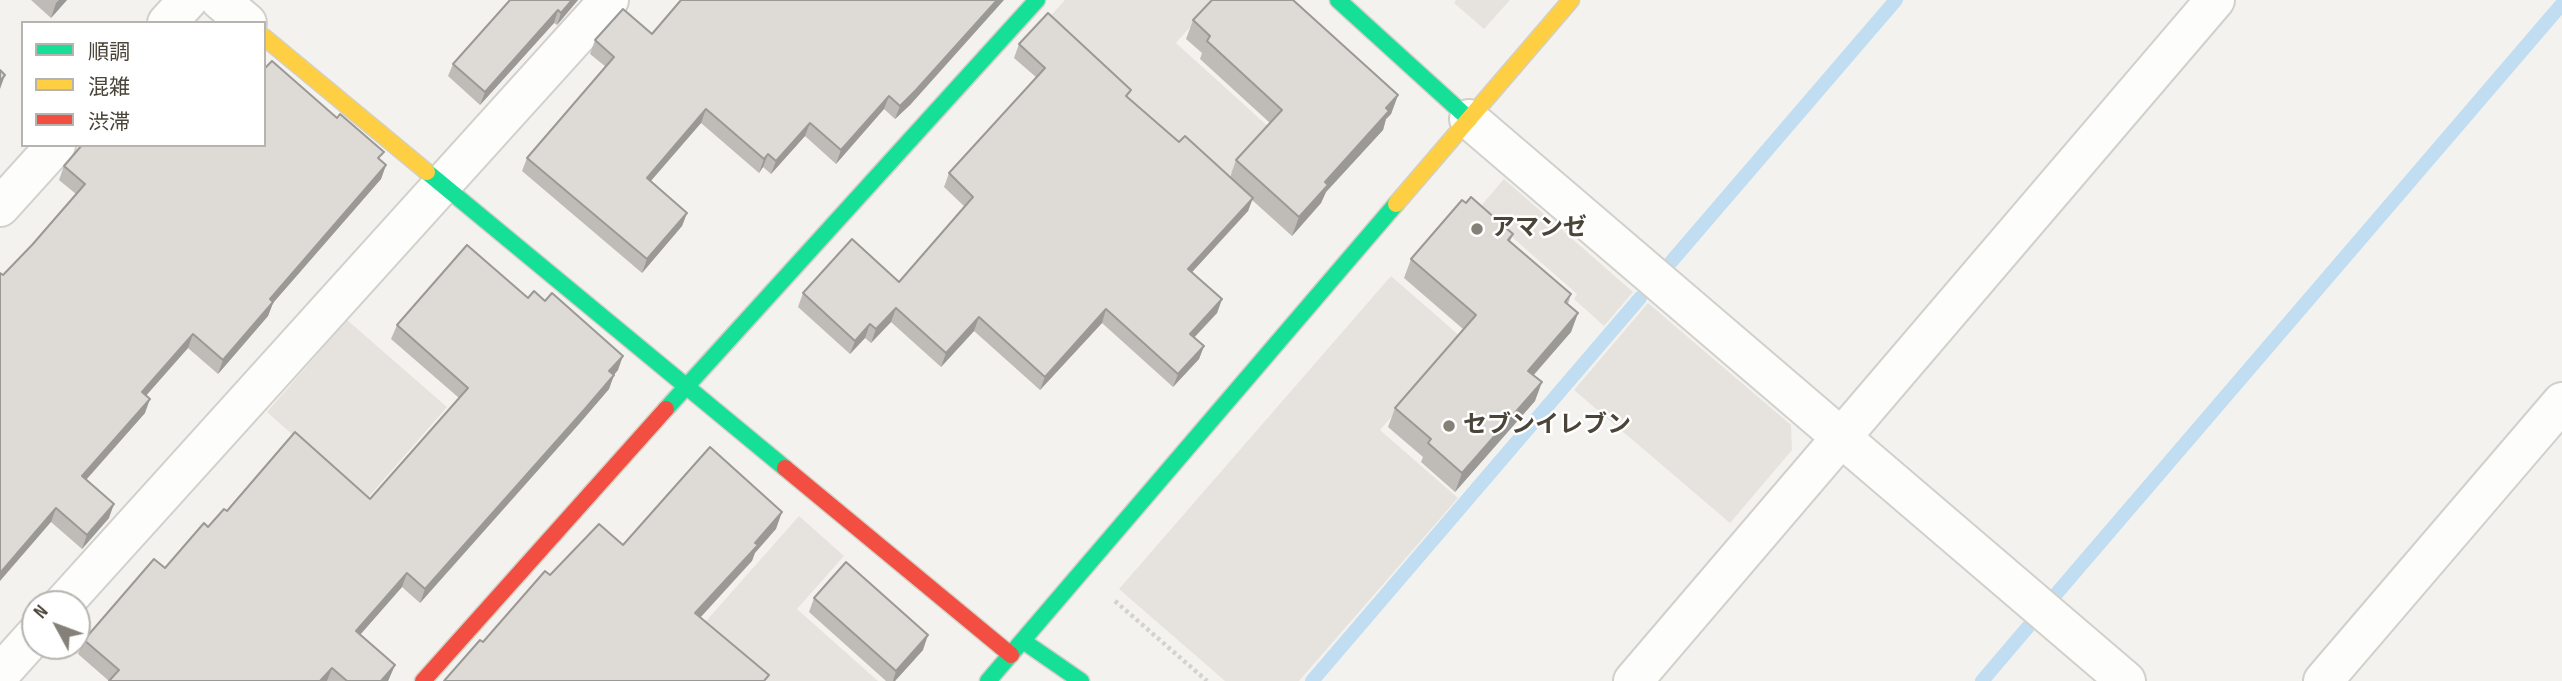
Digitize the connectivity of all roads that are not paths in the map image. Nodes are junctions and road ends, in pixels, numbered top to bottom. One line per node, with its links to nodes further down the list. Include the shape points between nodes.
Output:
1 (188, 0): 8 (street)
2 (220, 0): 9 (street)
3 (608, 0): 13 (street)
4 (1037, 0): 15 (street)
5 (1338, 0): 11 (street)
6 (1571, 0): 11 (street)
7 (2215, 0): 17 (street)
8 (169, 21)
9 (245, 21)
10 (266, 39): 13 (street)
11 (1469, 119): 17 (street); 19 (street)
12 (54, 147): 14 (street)
13 (442, 184): 15 (street); 18 (street)
14 (0, 207)
15 (686, 386): 21 (street); 23 (street)
16 (2562, 402): 28 (street)
17 (1841, 437): 26 (street); 27 (street)
18 (76, 590)
19 (1023, 641): 21 (street); 25 (street)
20 (21, 651): 22 (street)
21 (1011, 655): 24 (street)
22 (0, 674)
23 (423, 681)
24 (989, 681)
25 (1081, 681)
26 (1633, 681)
27 (2126, 681)
28 (2323, 681)

